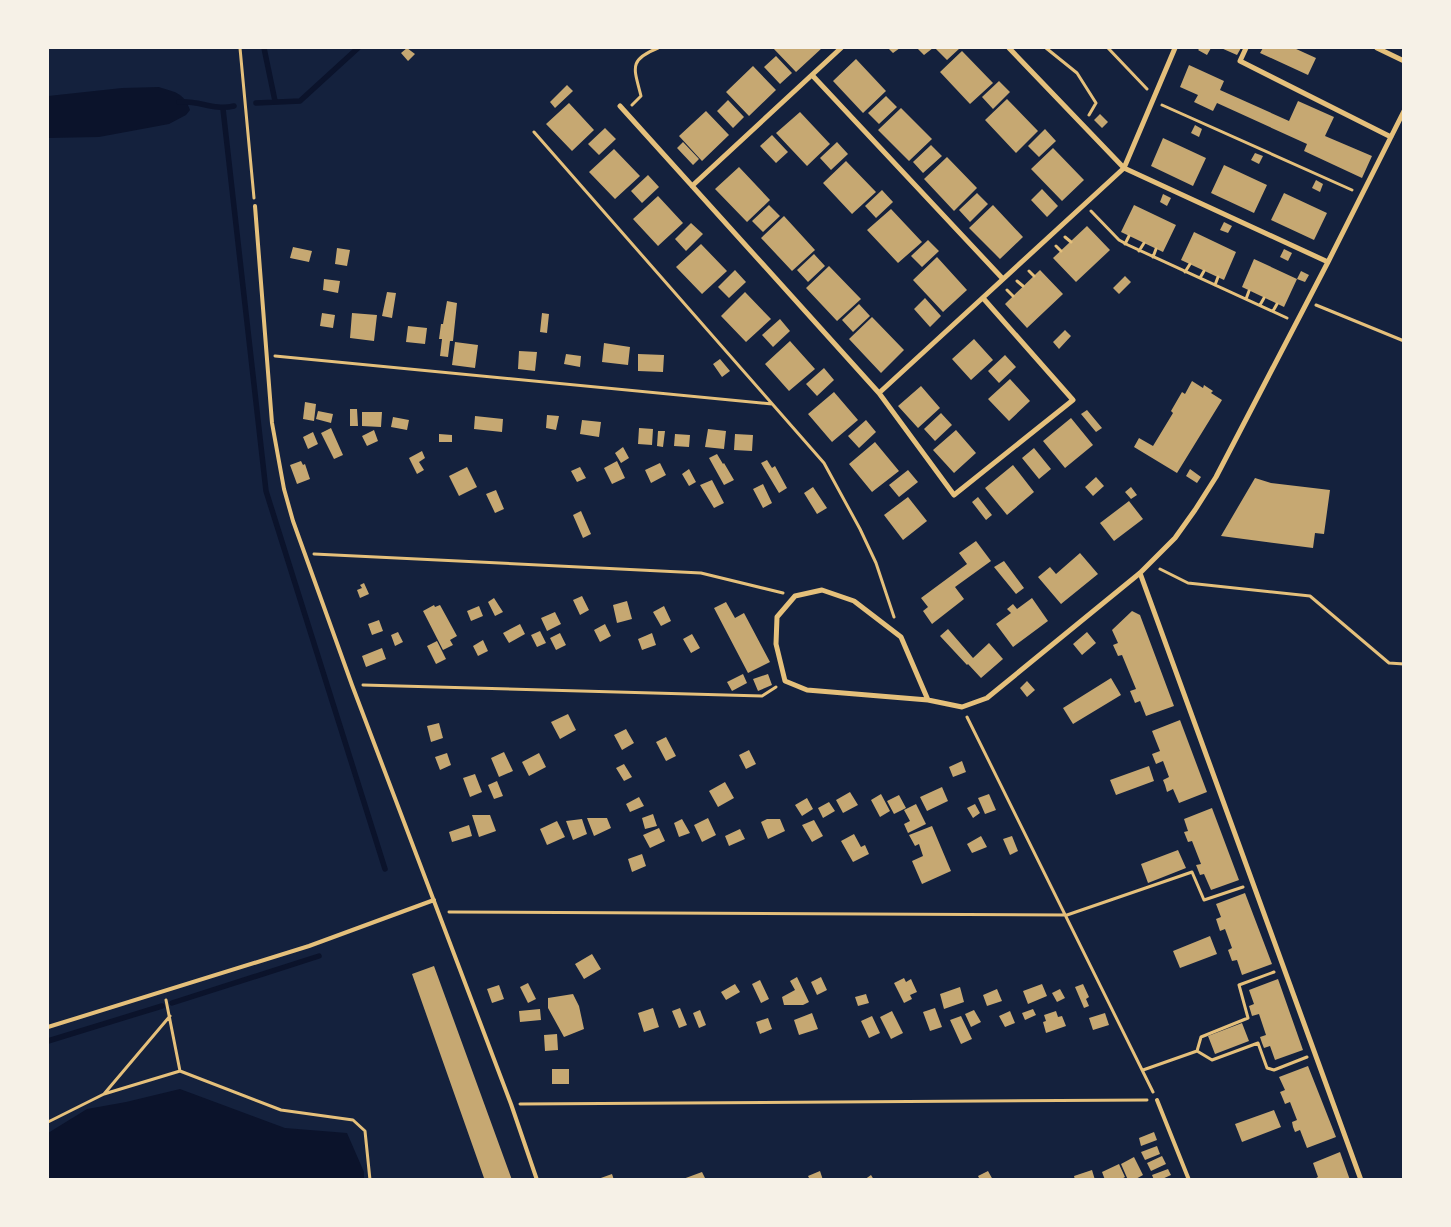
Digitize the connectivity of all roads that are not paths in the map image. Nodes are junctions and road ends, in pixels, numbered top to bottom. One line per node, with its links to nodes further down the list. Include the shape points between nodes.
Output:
1 (841, 48): 7 (street)
2 (1009, 48): 11 (street)
3 (1175, 48): 11 (street)
4 (1246, 48): 10 (street, via 1240,61)
5 (1377, 48): 6 (street)
6 (1404, 61)
7 (812, 75): 12 (street); 15 (street)
8 (620, 106): 12 (street)
9 (1404, 112): 10 (street)
10 (1390, 137): 14 (street)
11 (1124, 168): 14 (street); 15 (street)
12 (692, 186): 17 (street)
13 (255, 206): 20 (lane, via 272,423 291,513)
14 (1328, 262): 18 (street, via 1216,477 1175,538)
15 (1003, 279): 16 (street)
16 (983, 298): 17 (street); 17 (street, via 1073,400 954,495)
17 (879, 393)
18 (1140, 573): 19 (street, via 987,698 962,707); 25 (street)
19 (928, 700): 19 (street, via 901,637 854,601 822,590 795,596 777,617 776,644 785,681 807,690)
20 (434, 900): 21 (lane, via 309,946); 23 (lane)
21 (48, 1027)
22 (1157, 1100): 24 (lane)
23 (538, 1180)
24 (1189, 1180)
25 (1361, 1180)

